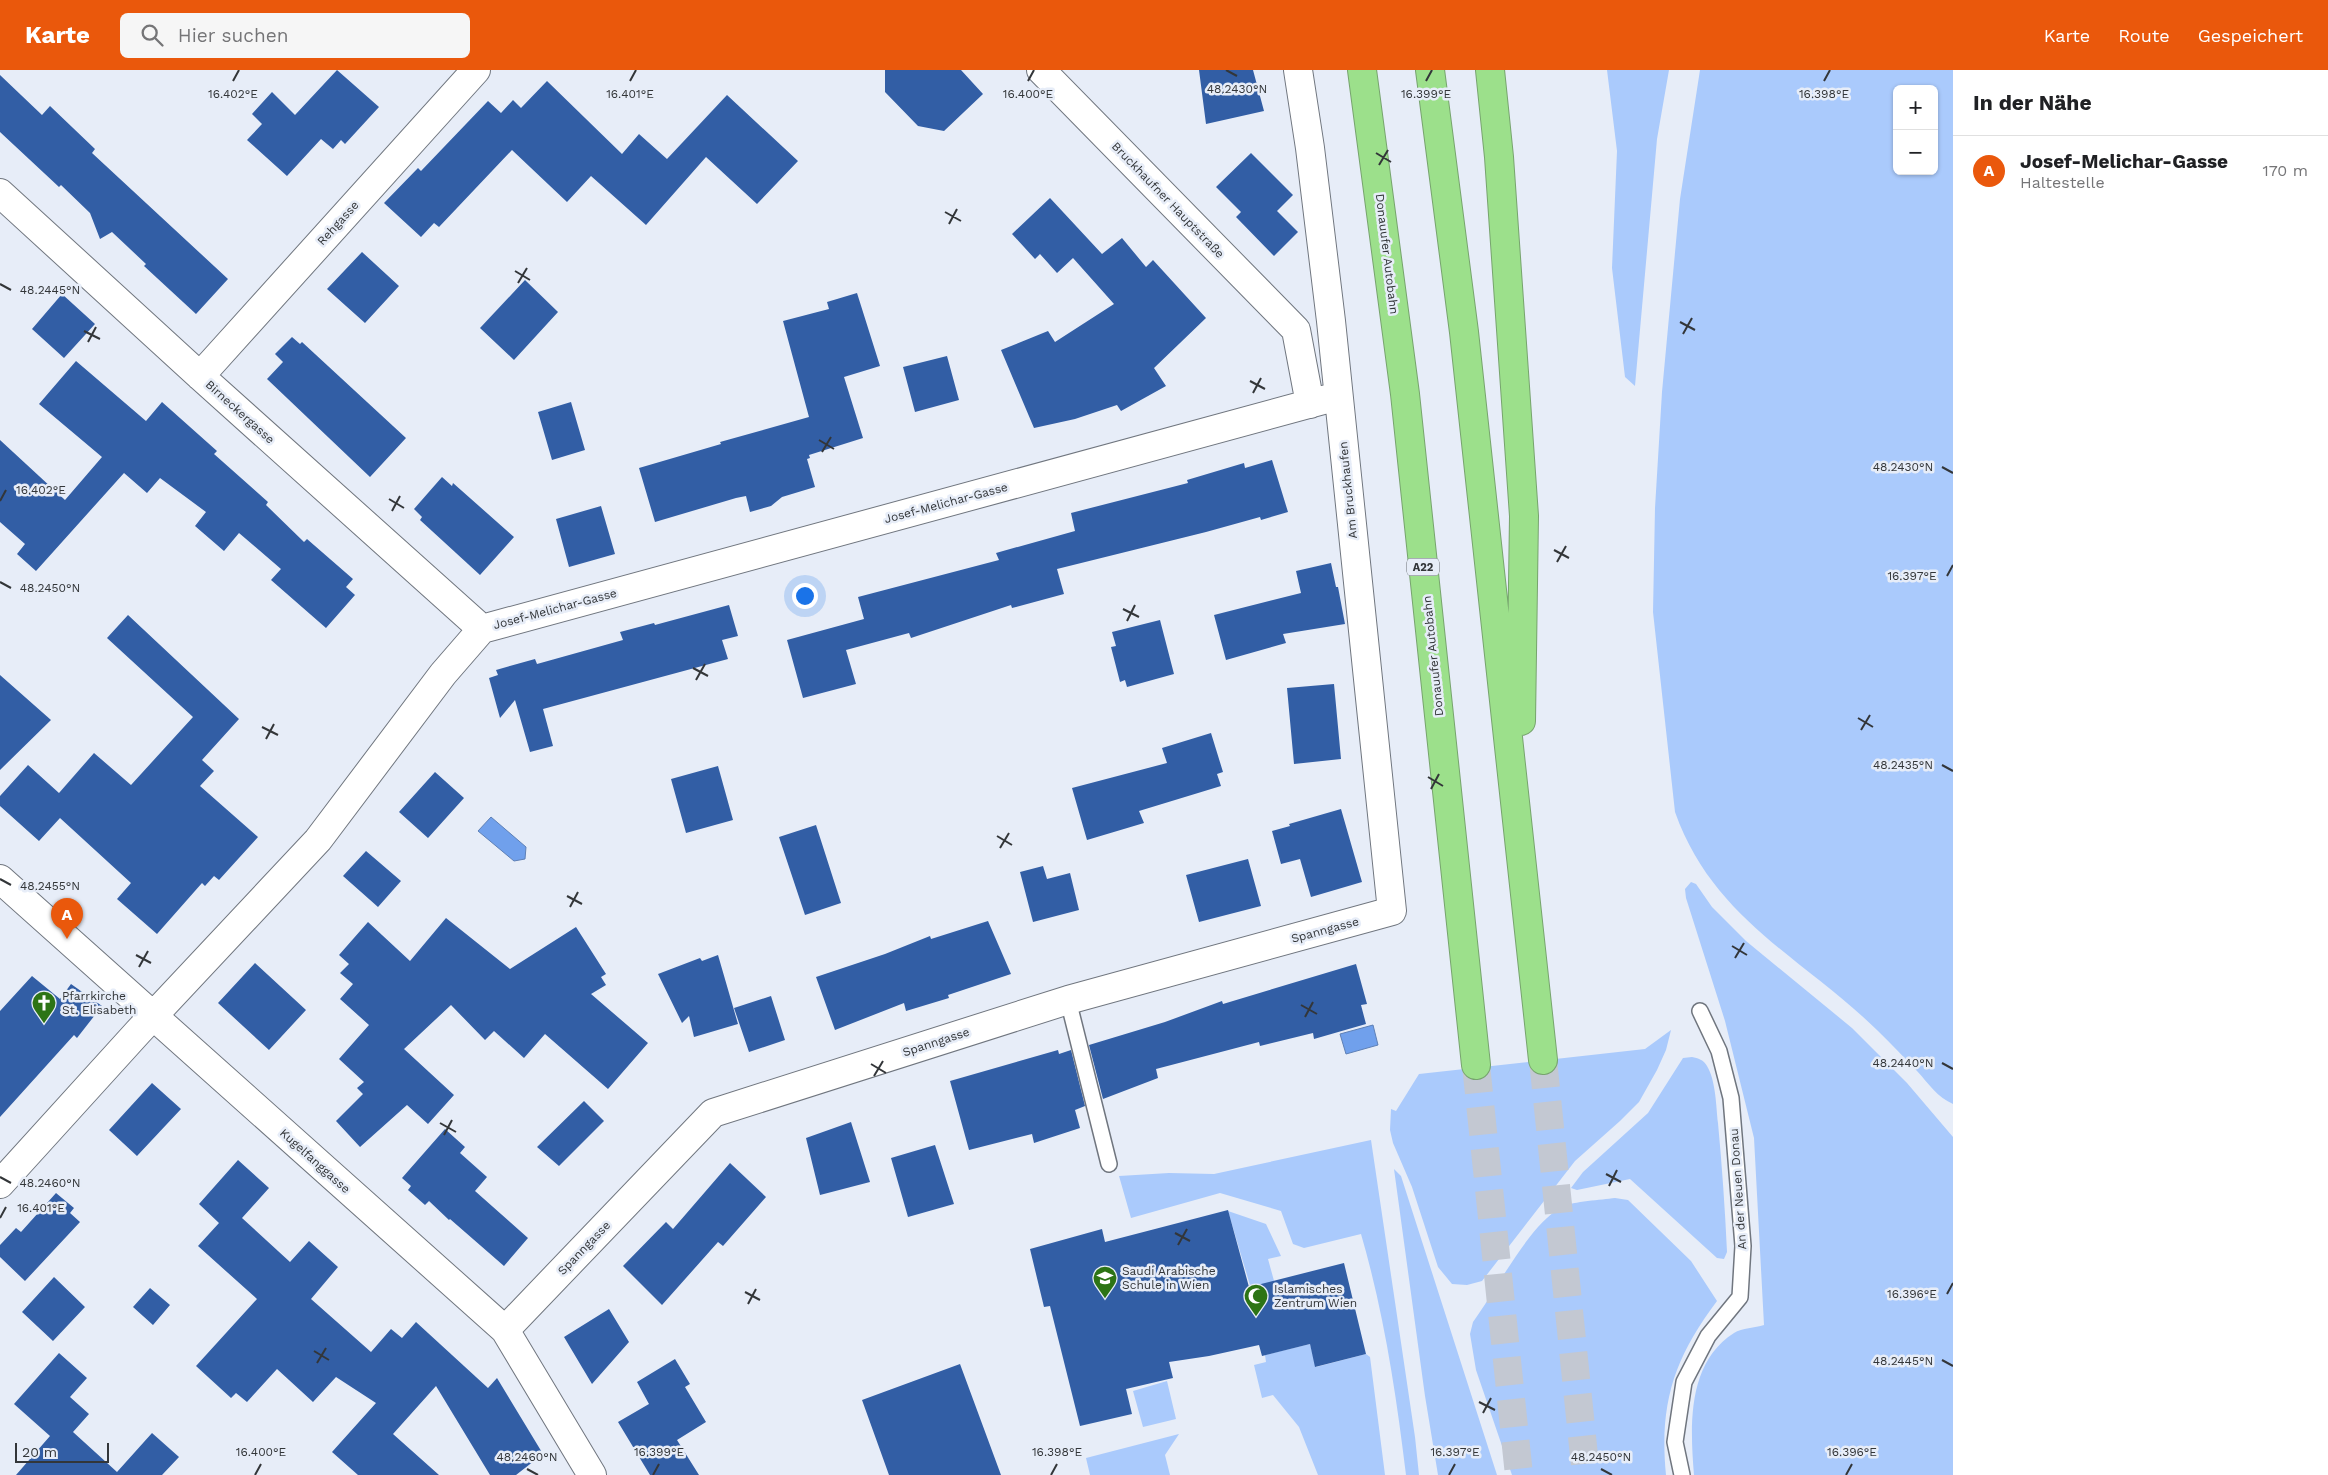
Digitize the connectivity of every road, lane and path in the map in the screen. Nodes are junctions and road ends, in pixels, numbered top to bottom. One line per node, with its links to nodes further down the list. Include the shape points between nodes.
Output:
1 (476, 70): 10 (street, Rehgasse)
2 (1041, 70): 9 (street, Bruckhaufner Hauptstraße)
3 (1298, 70): 8 (street, Am Bruckhaufen)
4 (1362, 70): 21 (highway, Donauufer Autobahn / A22, via 1405,394)
5 (1430, 70): 14 (highway, via 1464,332)
6 (1490, 70): 14 (highway, via 1524,516)
7 (0, 193): 10 (street, Birneckergasse)
8 (1331, 321): 9 (street); 11 (street, Am Bruckhaufen)
9 (1296, 330): 12 (street)
10 (200, 376): 13 (street, Birneckergasse)
11 (1338, 396): 12 (street, Josef-Melichar-Gasse); 16 (street, Am Bruckhaufen)
12 (1310, 404): 13 (street, Josef-Melichar-Gasse)
13 (482, 629): 19 (street, Josef-Melichar-Gasse, via 318,840)
14 (1520, 842): 20 (highway)
15 (0, 879): 19 (street, Kugelfanggasse)
16 (1392, 911): 17 (street, Spanngasse)
17 (1068, 1000): 22 (lane); 24 (street, Spanngasse, via 713,1113)
18 (1700, 1011): 26 (lane, An der Neuen Donau, via 1718,1051 1731,1098 1743,1246 1740,1297 1708,1336 1684,1382 1675,1442)
19 (154, 1016): 23 (street, Josef-Melichar-Gasse); 24 (street, Kugelfanggasse)
20 (1543, 1060)
21 (1476, 1064)
22 (1109, 1164)
23 (0, 1184)
24 (504, 1330): 25 (street, Kugelfanggasse)
25 (592, 1475)
26 (1682, 1475)

